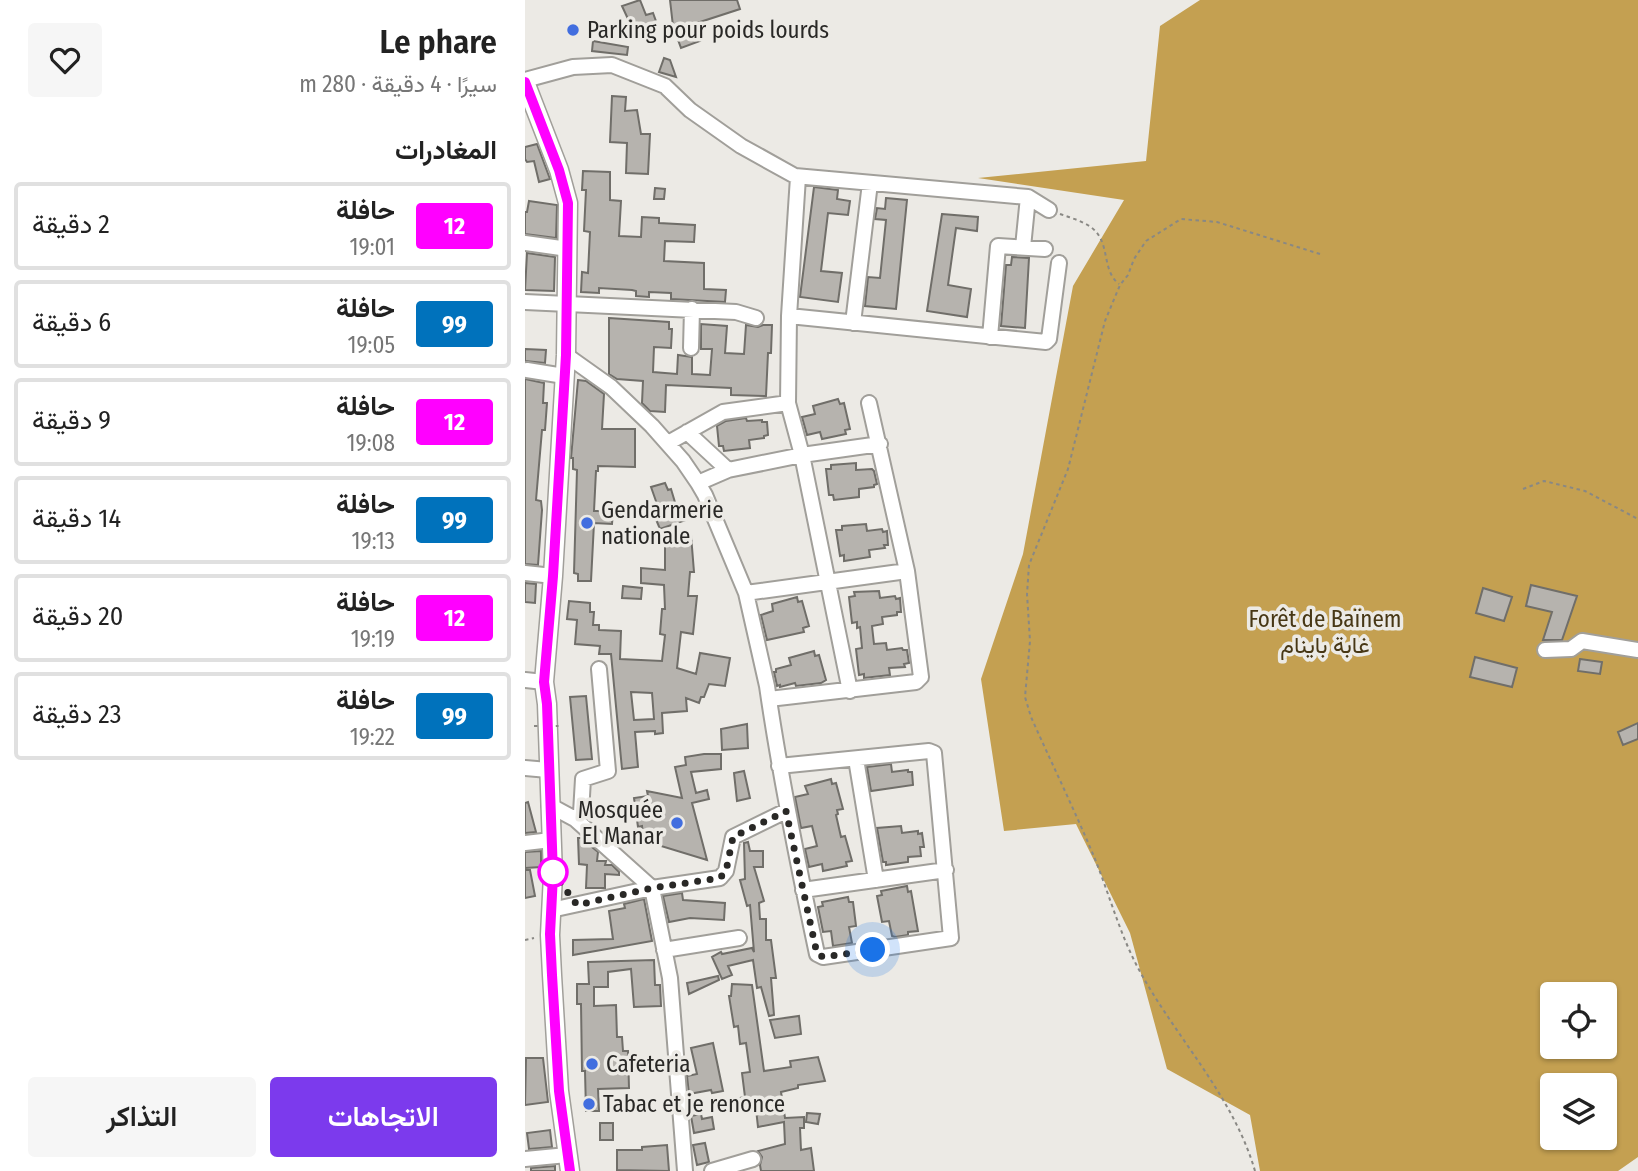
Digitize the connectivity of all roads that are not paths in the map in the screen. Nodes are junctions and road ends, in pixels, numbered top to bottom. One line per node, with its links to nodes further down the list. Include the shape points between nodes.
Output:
1 (525, 81): 2 (street, via 573,67 612,65 665,86 741,146); 8 (main road, via 568,203)
2 (798, 177): 3 (street); 14 (street)
3 (870, 183): 4 (street); 16 (street)
4 (1028, 197): 5 (street); 7 (street)
5 (1049, 210)
6 (525, 243): 8 (street)
7 (1023, 247): 9 (street); 17 (street, via 998,246)
8 (568, 249): 12 (main road)
9 (1045, 249)
10 (1059, 264): 17 (street, via 1049,339)
11 (525, 302): 12 (street)
12 (566, 303): 13 (street); 19 (main road)
13 (692, 310): 15 (street); 18 (street)
14 (789, 316): 16 (street); 22 (street)
15 (756, 318)
16 (853, 323): 17 (street)
17 (990, 337)
18 (691, 348)
19 (566, 355): 21 (main road); 25 (street, via 611,387)
20 (527, 370): 21 (street)
21 (564, 376): 32 (main road)
22 (788, 403): 24 (street, via 723,412); 27 (street)
23 (869, 403): 26 (street)
24 (687, 432): 25 (street); 28 (street)
25 (668, 443): 29 (street)
26 (880, 444): 27 (street); 30 (street)
27 (803, 455): 28 (street); 33 (street)
28 (728, 470): 29 (street)
29 (698, 483): 34 (street)
30 (907, 571): 33 (street); 40 (street, via 921,677 916,682)
31 (525, 573): 32 (street)
32 (553, 576): 39 (main road)
33 (828, 583): 34 (street); 40 (street)
34 (746, 593): 41 (street)
35 (1545, 650): 36 (street, via 1571,649 1582,641)
36 (1638, 650)
37 (599, 669): 48 (street, via 608,771 583,779 582,813)
38 (525, 680): 39 (street)
39 (544, 682): 45 (main road)
40 (850, 691): 41 (street)
41 (769, 699): 43 (street)
42 (856, 759): 43 (street); 51 (street, via 934,753); 52 (street)
43 (779, 766): 47 (street)
44 (525, 768): 45 (street)
45 (548, 770): 46 (main road)
46 (549, 805): 48 (street); 49 (main road)
47 (786, 811): 53 (street, via 733,837 726,871 720,878); 54 (street)
48 (575, 819): 53 (street)
49 (551, 840): 50 (street); 55 (main road)
50 (525, 843)
51 (946, 870): 52 (street); 54 (street, via 949,940 823,957 817,954)
52 (876, 880): 54 (street)
53 (652, 888): 55 (street); 57 (street)
54 (803, 890)
55 (551, 910): 60 (main road)
56 (739, 938): 57 (street)
57 (664, 950): 61 (street)
58 (525, 1159): 60 (street)
59 (753, 1159): 62 (street)
60 (568, 1163)
61 (685, 1171)
62 (712, 1171)

